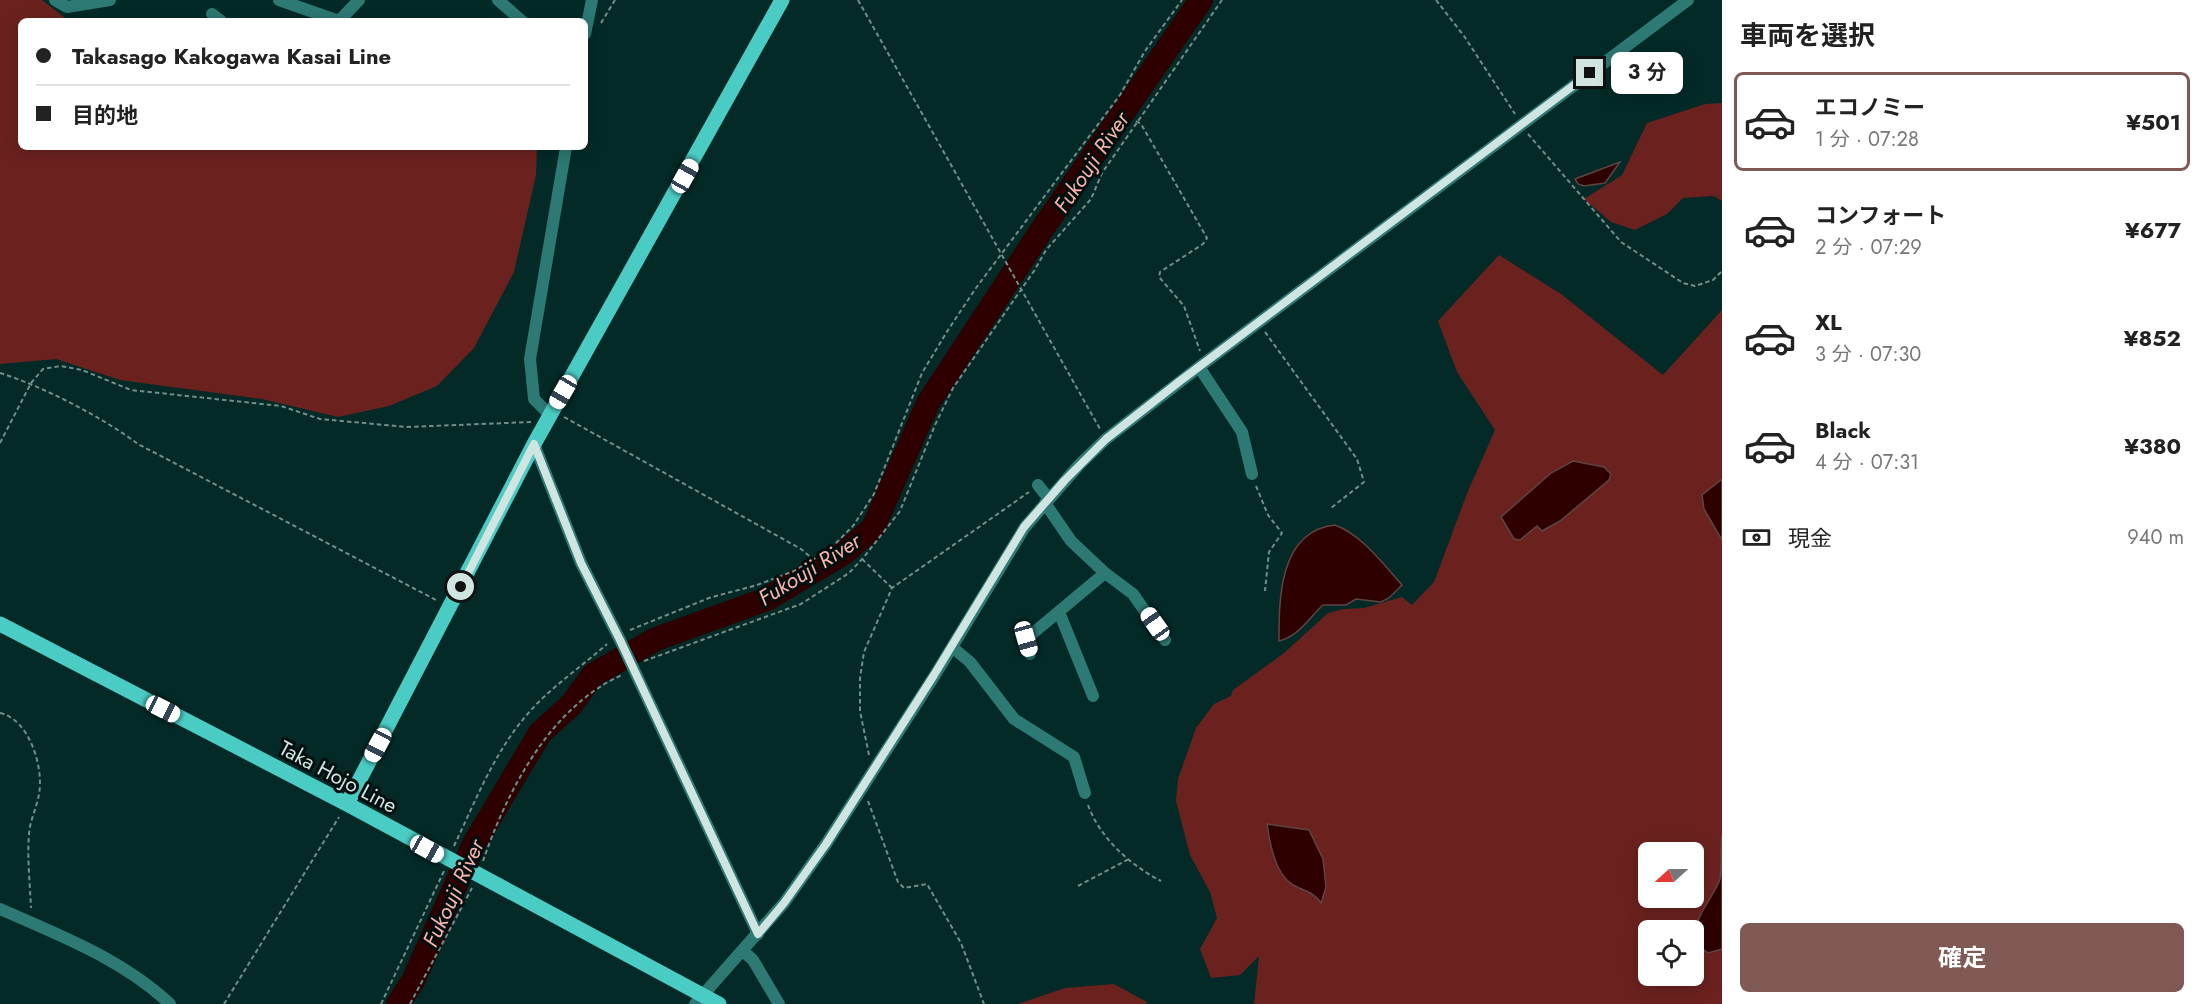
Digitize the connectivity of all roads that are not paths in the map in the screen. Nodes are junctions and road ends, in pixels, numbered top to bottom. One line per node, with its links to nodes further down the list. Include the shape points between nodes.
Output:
1 (55, 0): 2 (street, via 67,7)
2 (110, 0)
3 (279, 0): 9 (street)
4 (359, 0): 10 (street)
5 (498, 0): 11 (street)
6 (592, 0): 12 (street)
7 (782, 0): 15 (main road)
8 (1689, 0): 14 (street)
9 (330, 18)
10 (342, 18)
11 (519, 18)
12 (588, 19)
13 (565, 150): 15 (street, via 530,358 534,399)
14 (1202, 364): 17 (street, via 1242,432); 19 (street, via 1106,439)
15 (548, 418): 16 (main road)
16 (534, 444): 28 (main road); 30 (street, via 581,563)
17 (1252, 474)
18 (1038, 485): 19 (street)
19 (1047, 501): 20 (street, via 1071,542); 24 (street, via 1024,527)
20 (1105, 573): 21 (street); 23 (street, via 1133,594)
21 (1059, 612): 25 (street, via 1026,639); 26 (street)
22 (0, 624): 28 (main road, Taka Hojo Line)
23 (1165, 640)
24 (952, 647): 27 (street, via 970,662 1014,719 1074,757); 30 (street, via 826,844)
25 (1030, 654)
26 (1093, 696)
27 (1084, 793)
28 (347, 804): 32 (main road, Taka Hojo Line)
29 (0, 909): 33 (street, via 78,943 128,971)
30 (758, 934): 31 (street)
31 (743, 951): 32 (street); 35 (street, via 753,960)
32 (699, 1000): 34 (main road, Taka Hojo Line)
33 (170, 1004)
34 (719, 1004)
35 (779, 1004)

